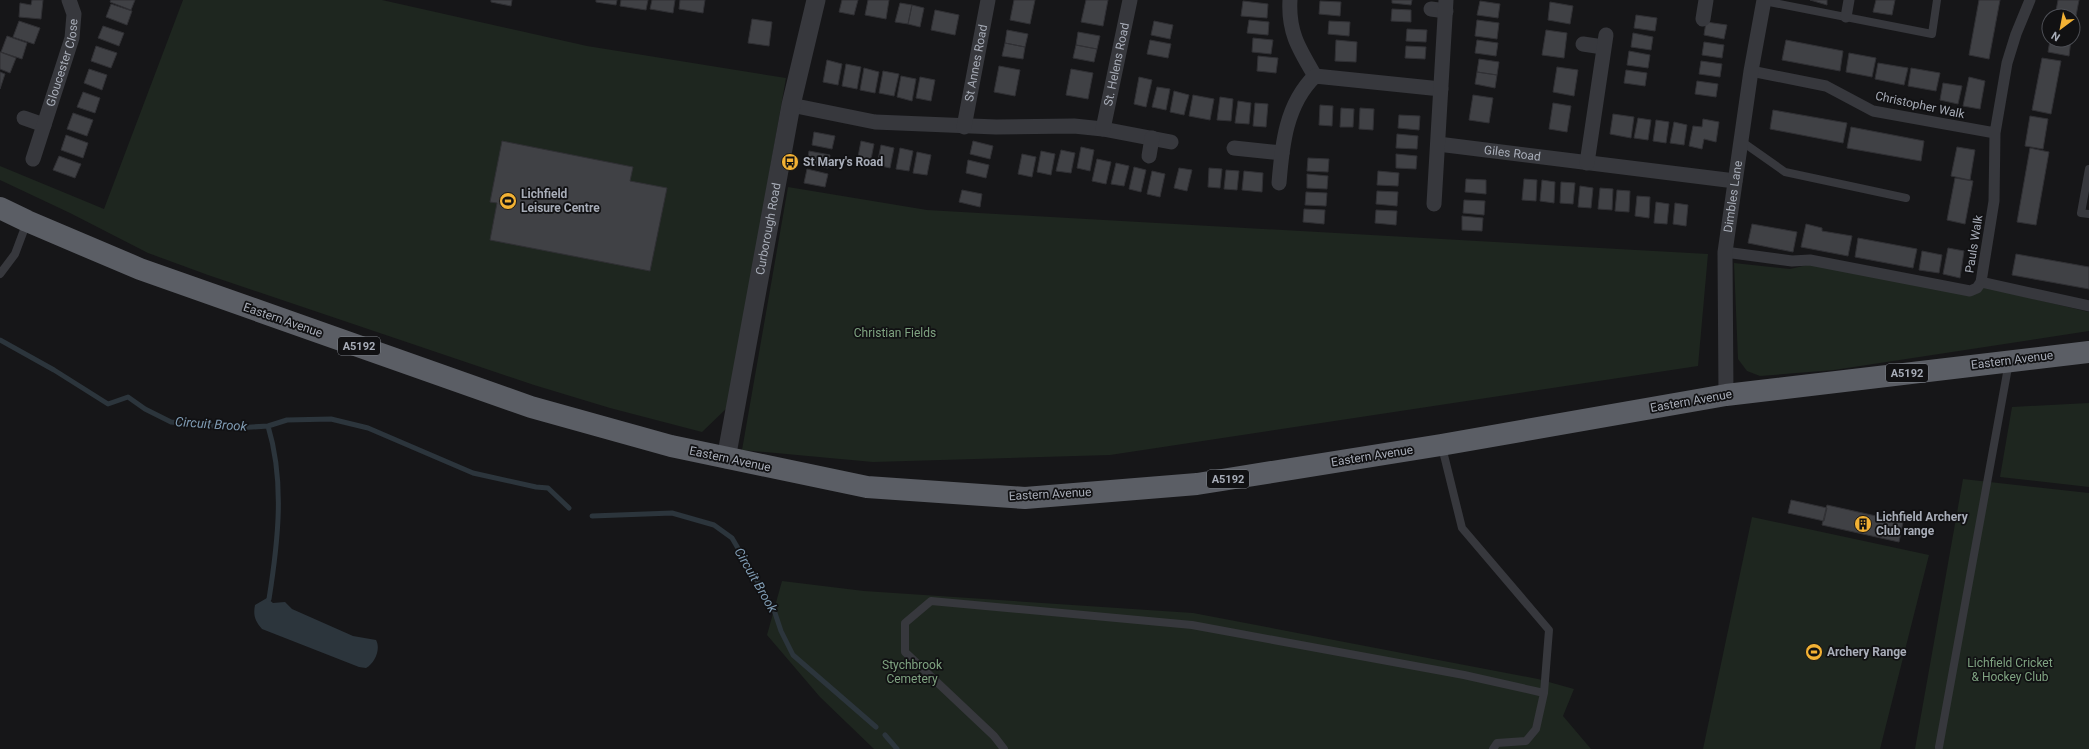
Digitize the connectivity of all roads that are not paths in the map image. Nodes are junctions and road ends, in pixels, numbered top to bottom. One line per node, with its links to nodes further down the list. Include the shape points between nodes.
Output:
1 (69, 0): 20 (street, Gloucester Close, via 74,14 72,38)
2 (816, 0): 18 (street, Curborough Road)
3 (988, 0): 21 (street, St Annes Road)
4 (1130, 0): 22 (street, St. Helens Road)
5 (1290, 0): 16 (street, via 1289,18 1297,43)
6 (1706, 0): 13 (street)
7 (1849, 0): 12 (street)
8 (1937, 0): 12 (lane, via 1932,34)
9 (2030, 0): 23 (street, Pauls Walk, via 2007,63)
10 (1764, 1): 12 (lane); 15 (street, Dimbles Lane)
11 (1441, 7): 17 (street)
12 (1846, 18)
13 (1703, 19)
14 (1583, 44): 32 (street, via 1604,41)
15 (1752, 71): 23 (street, Christopher Walk, via 1826,86 1873,111); 25 (street, Dimbles Lane)
16 (1315, 76): 17 (street); 29 (street, via 1304,86 1295,104 1285,131)
17 (1441, 89): 27 (street)
18 (791, 105): 21 (street, via 875,122); 49 (street, Curborough Road)
19 (24, 118): 20 (street)
20 (44, 125): 31 (street, Gloucester Close)
21 (964, 127): 22 (street, via 1074,126)
22 (1104, 129): 24 (street)
23 (1995, 133): 43 (street, Pauls Walk, via 1994,201)
24 (1152, 138): 26 (street); 30 (street)
25 (1741, 141): 34 (street, Dimbles Lane); 36 (lane, via 1785,172)
26 (1171, 142)
27 (1438, 144): 32 (street, Giles Road); 37 (street)
28 (1234, 148): 29 (street)
29 (1282, 153): 35 (street)
30 (1149, 156)
31 (33, 159)
32 (1587, 163): 34 (street, Giles Road)
33 (2089, 169): 39 (lane, via 2081,213)
34 (1735, 181): 41 (street, Dimbles Lane)
35 (1279, 183)
36 (1906, 198)
37 (1434, 204)
38 (0, 208): 40 (highway, Eastern Avenue / A5192)
39 (2089, 214)
40 (27, 221): 42 (lane, via 15,254); 49 (highway, Eastern Avenue / A5192, via 202,292 531,407 613,432)
41 (1725, 252): 43 (street, Pauls Walk, via 1792,261 1810,260 1970,291 1977,288); 47 (street, Dimbles Lane)
42 (0, 274)
43 (1981, 282): 44 (street)
44 (2089, 306)
45 (2089, 352): 46 (highway, Eastern Avenue / A5192)
46 (2009, 361): 47 (highway, Eastern Avenue / A5192); 51 (lane)
47 (1726, 395): 48 (highway, Eastern Avenue / A5192)
48 (1441, 445): 49 (highway, Eastern Avenue / A5192, via 1197,484 1025,498 866,487); 50 (lane, via 1462,528 1549,630)
49 (726, 459)
50 (1544, 693): 52 (lane, via 1464,675 1192,625 931,601 905,623 905,652 994,736); 53 (lane, via 1536,729 1526,741 1497,742)
51 (1939, 747)
52 (1004, 749)
53 (1493, 749)

